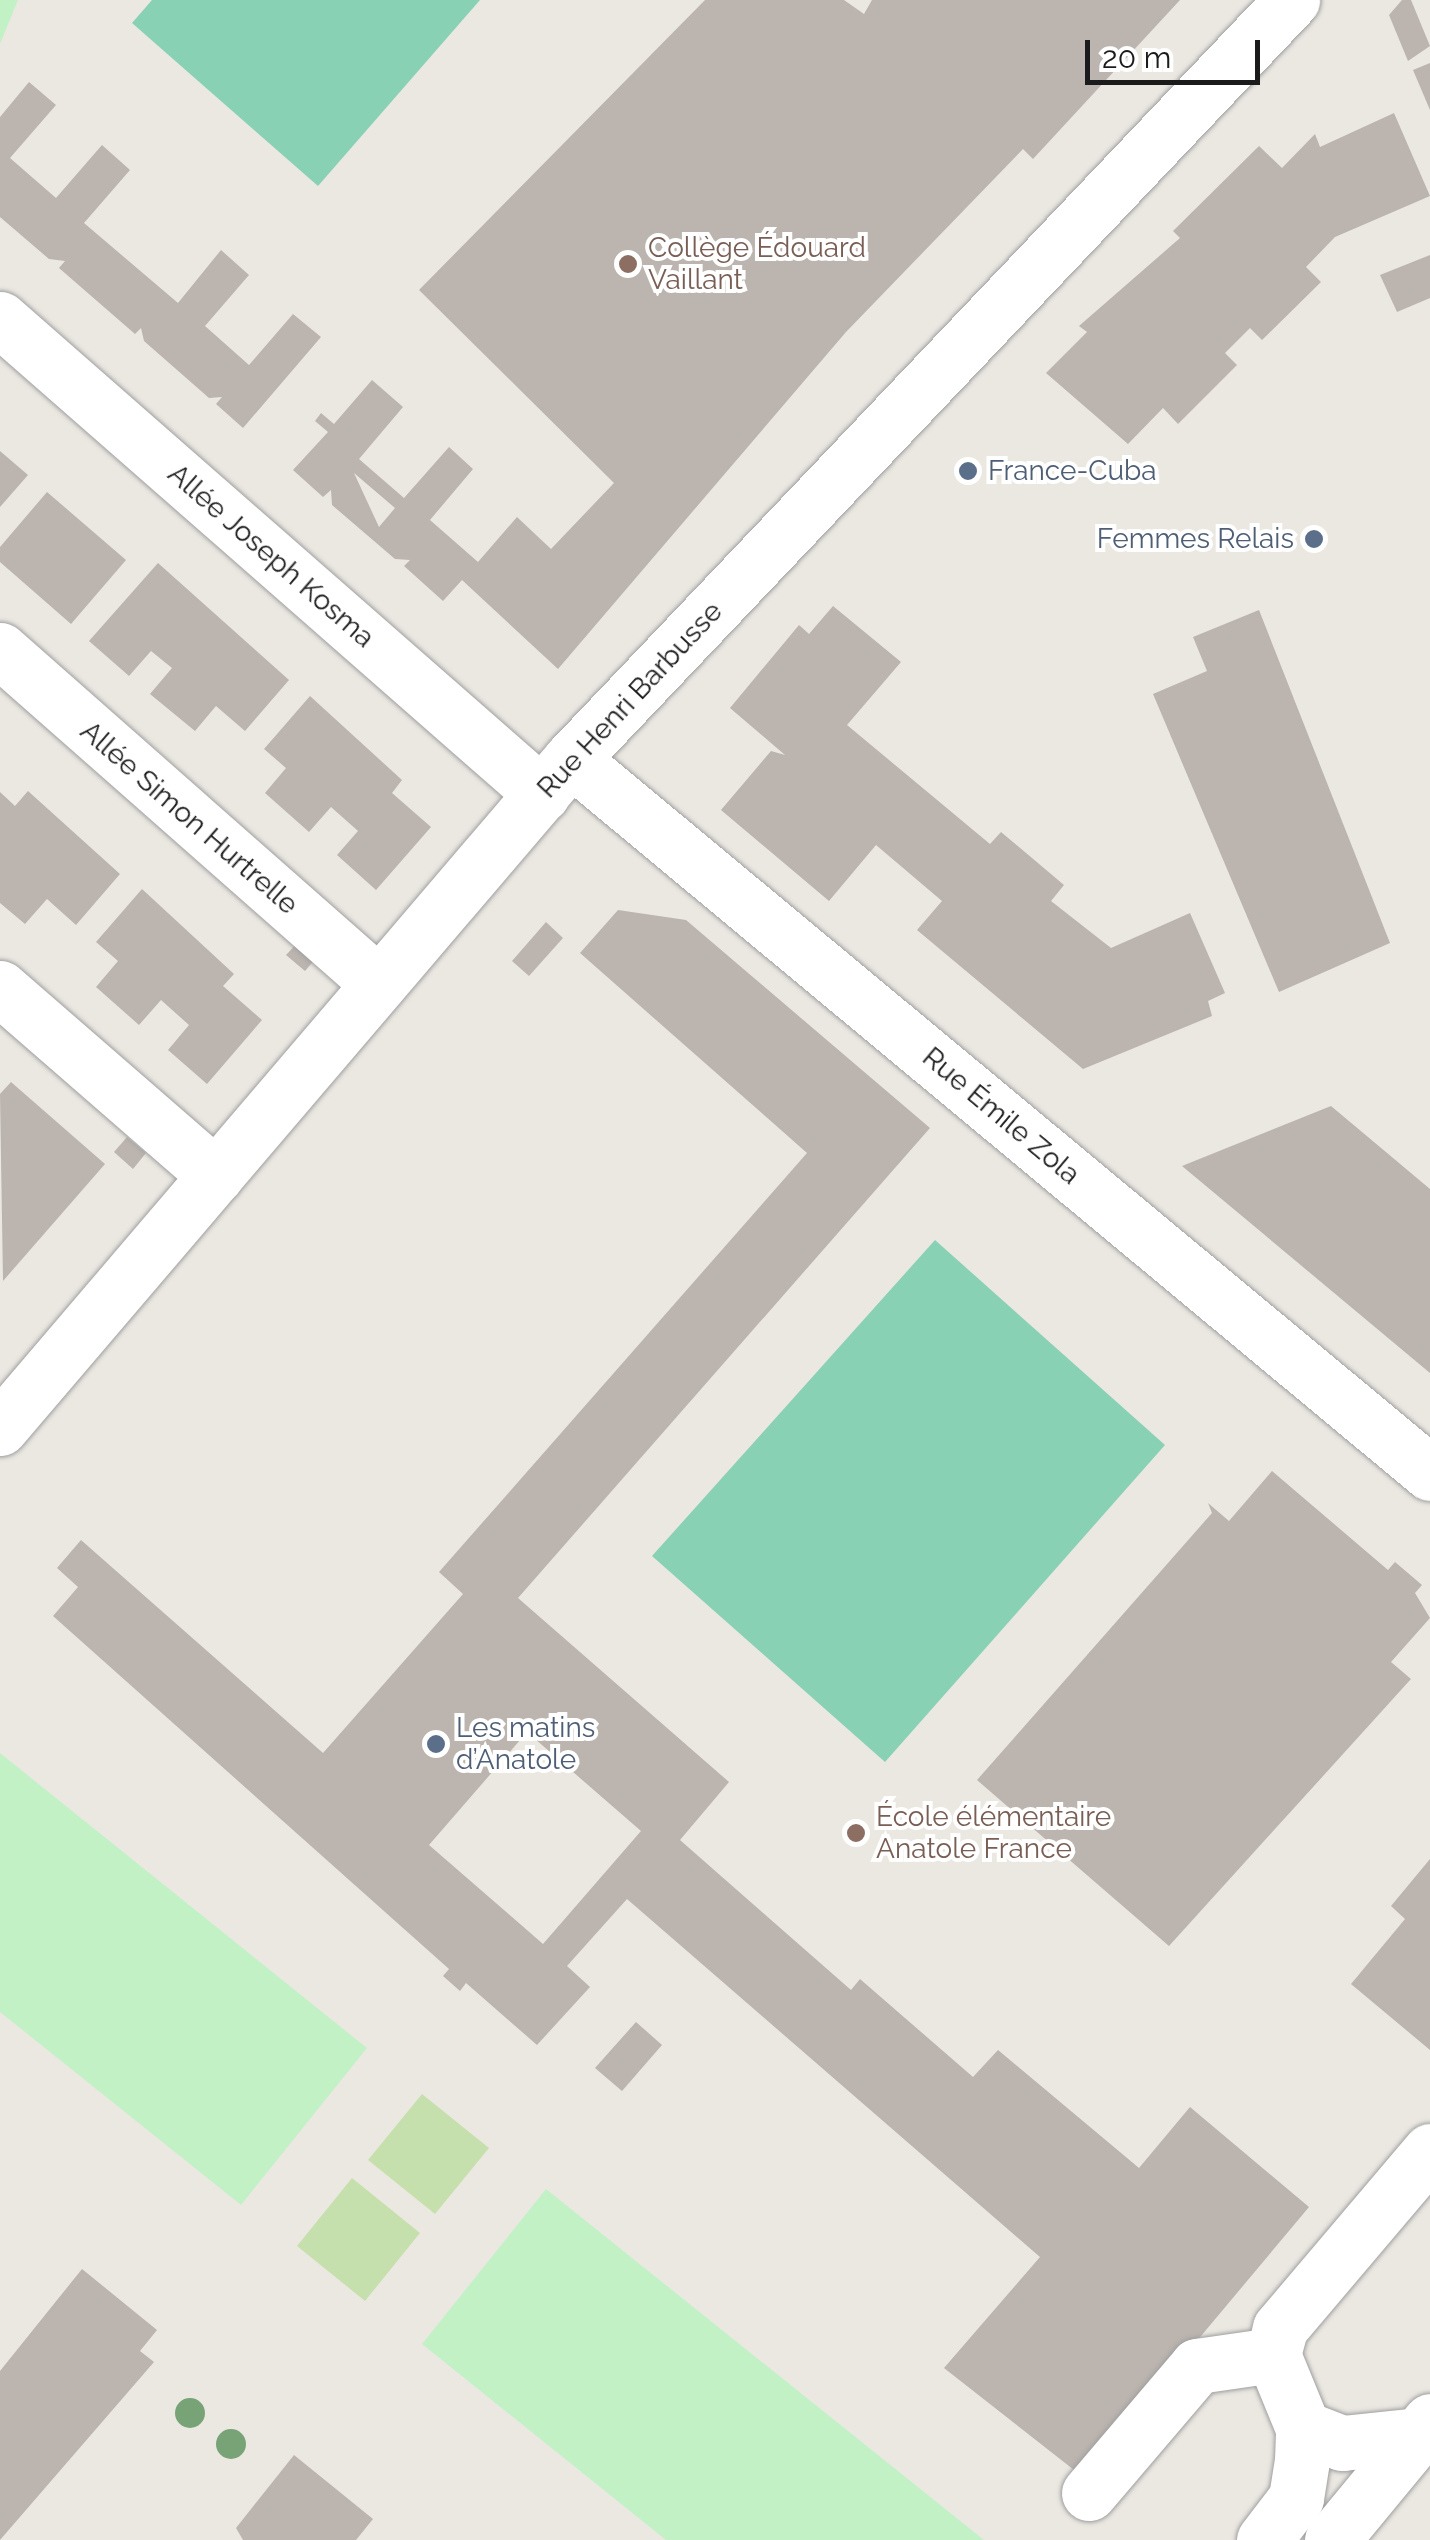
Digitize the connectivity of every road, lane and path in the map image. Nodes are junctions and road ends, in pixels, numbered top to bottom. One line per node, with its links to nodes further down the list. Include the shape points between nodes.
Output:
1 (1292, 0): 4 (street, Rue Henri Barbusse)
2 (0, 319): 4 (street, Allée Joseph Kosma)
3 (0, 650): 5 (street, Allée Simon Hurtrelle)
4 (557, 777): 5 (street, Rue Henri Barbusse); 9 (street, Rue Émile Zola)
5 (379, 984): 7 (street, Rue Henri Barbusse)
6 (1, 990): 7 (street)
7 (216, 1176): 8 (street, Rue Henri Barbusse)
8 (0, 1428)
9 (1430, 1473)
10 (1430, 2151): 11 (street, via 1280,2328)
11 (1273, 2354): 12 (street); 14 (street, via 1197,2366)
12 (1302, 2428): 13 (street, via 1342,2442); 15 (street, via 1296,2498)
13 (1424, 2428): 16 (street)
14 (1089, 2492)
15 (1264, 2540)
16 (1332, 2540)

